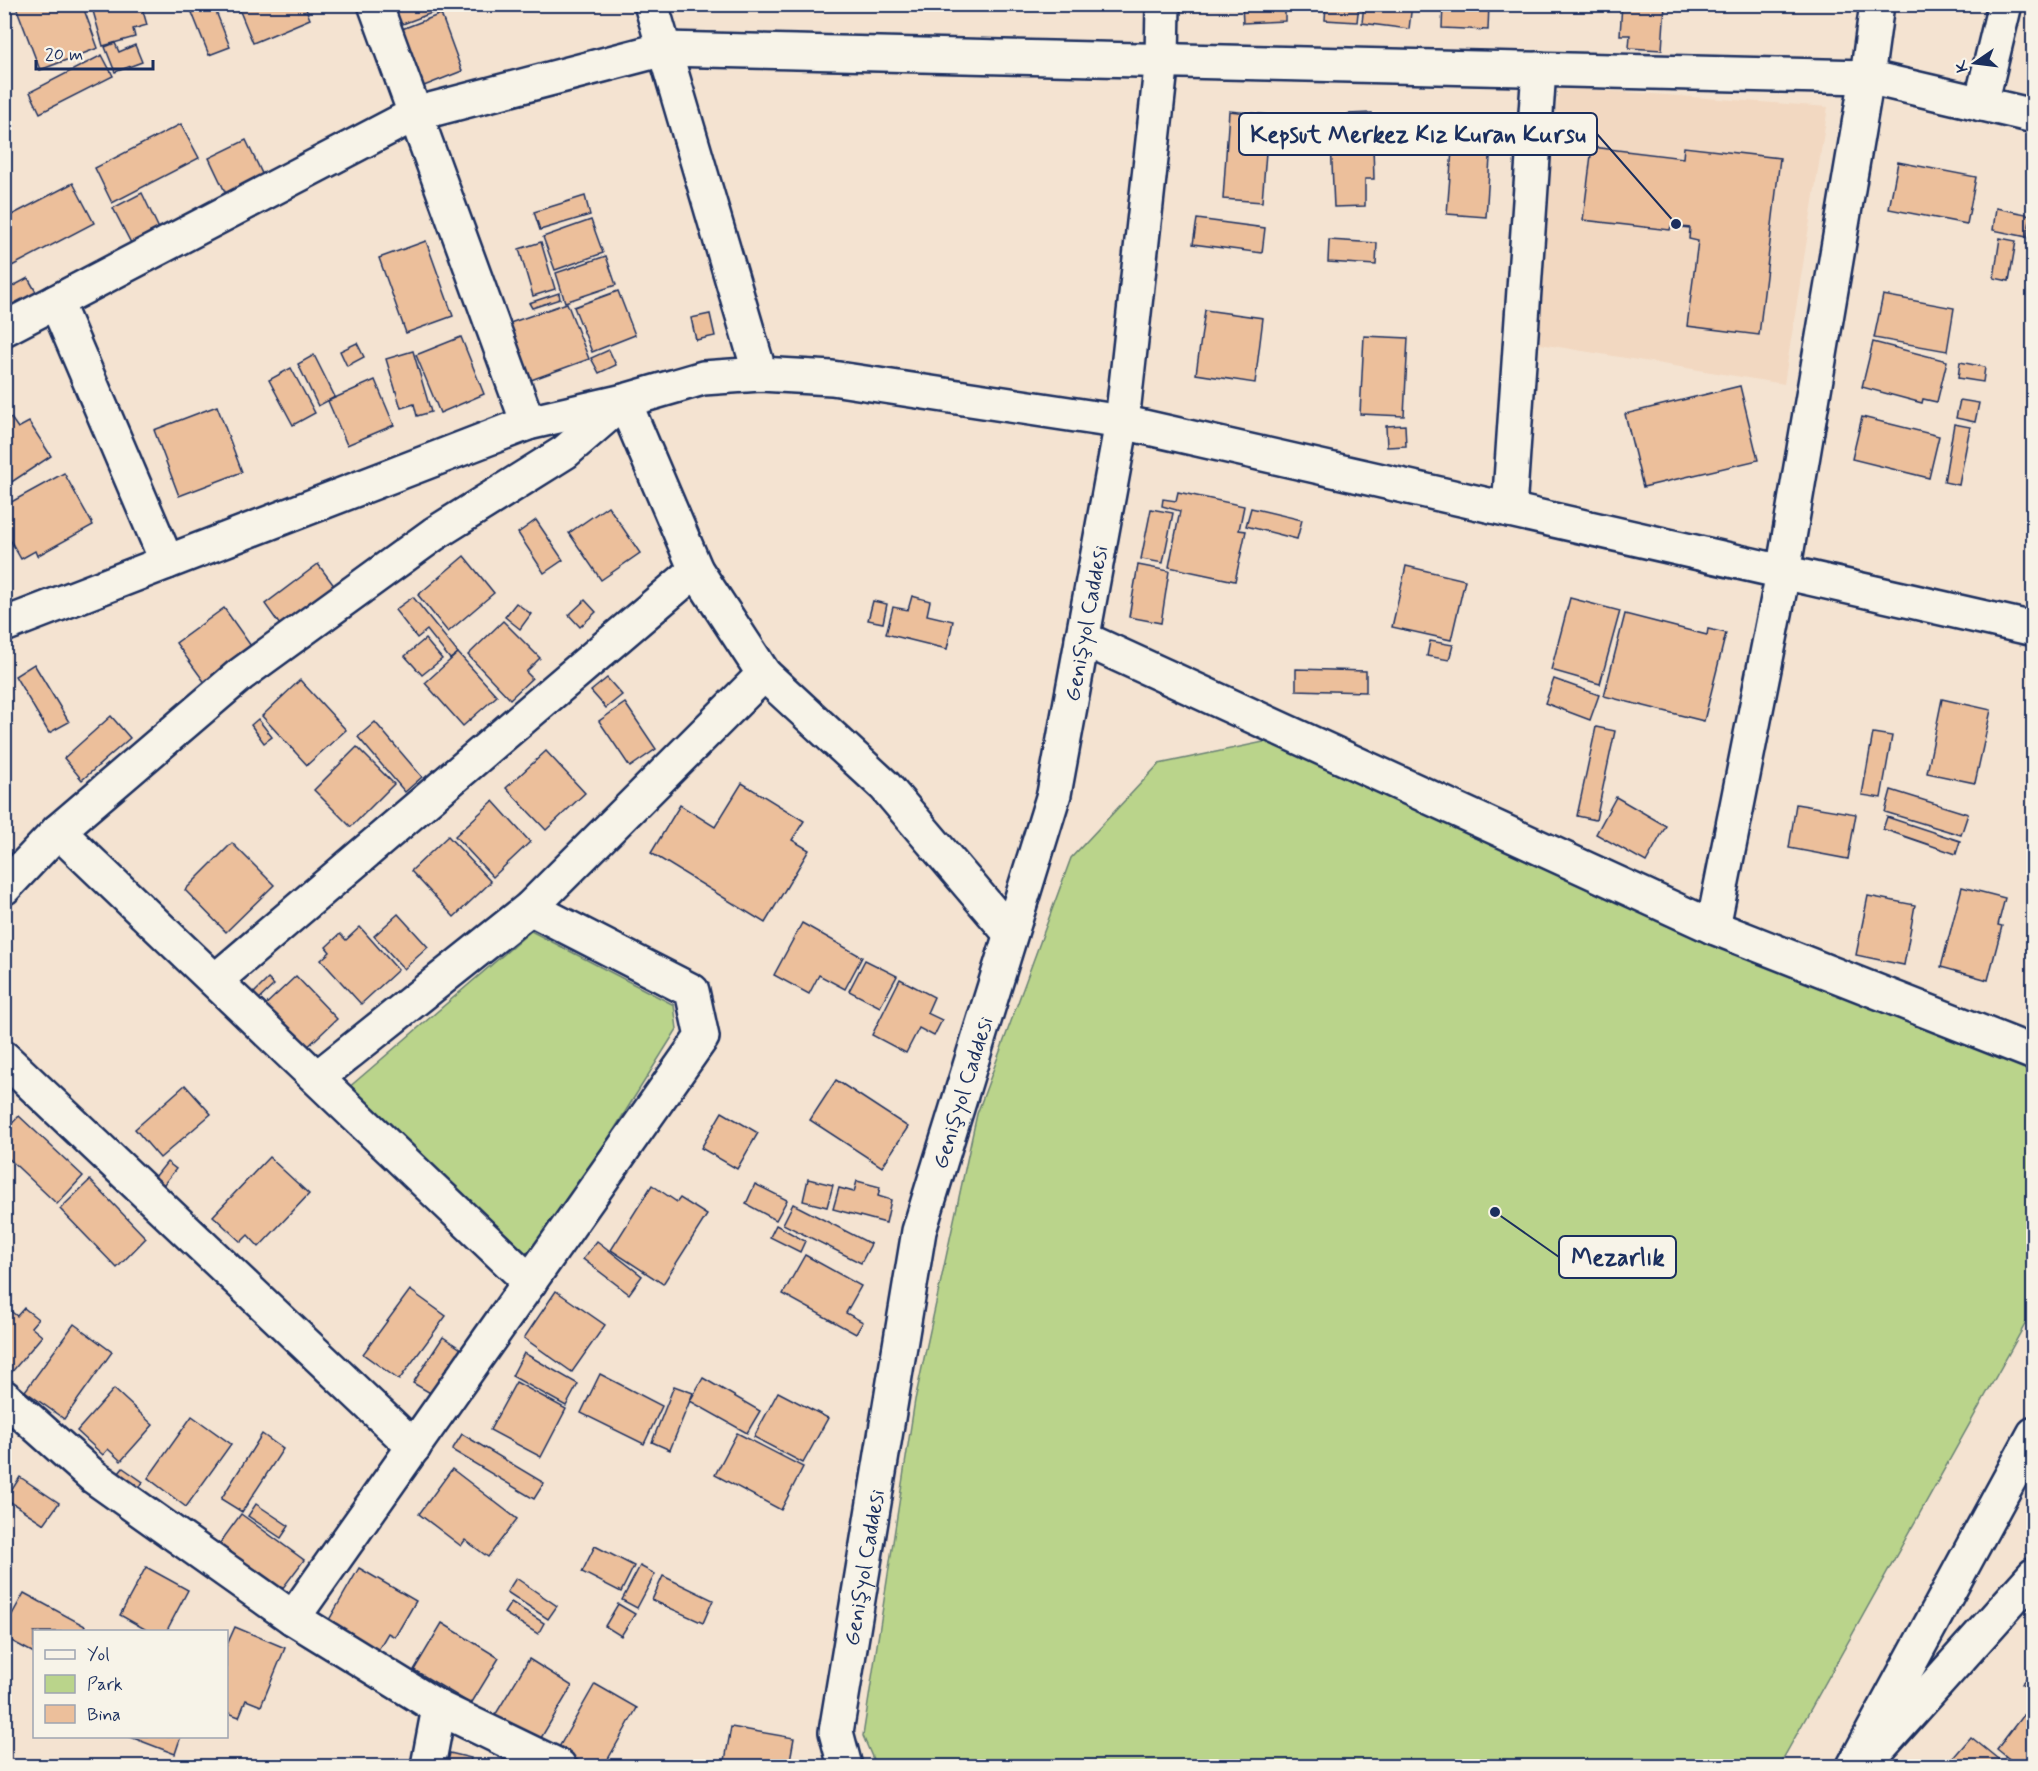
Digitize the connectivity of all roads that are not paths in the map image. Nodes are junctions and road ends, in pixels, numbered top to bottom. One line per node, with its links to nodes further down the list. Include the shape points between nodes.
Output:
1 (375, 4): 11 (street)
2 (651, 4): 6 (street)
3 (1163, 4): 7 (street, Genişyol Caddesi)
4 (1877, 4): 9 (street)
5 (2005, 4): 10 (street)
6 (663, 49): 7 (street); 11 (street); 15 (street)
7 (1162, 59): 8 (street); 17 (street, Genişyol Caddesi)
8 (1539, 69): 9 (street); 19 (street)
9 (1867, 77): 10 (street); 22 (street)
10 (1981, 104): 12 (street)
11 (415, 114): 13 (street); 18 (street)
12 (2034, 116)
13 (56, 302): 14 (street); 20 (street)
14 (4, 329)
15 (760, 374): 16 (street, via 703,378); 17 (street, via 832,378)
16 (624, 401): 18 (street); 21 (street); 27 (street, via 565,452 434,534 240,675)
17 (1122, 422): 19 (street); 25 (street, Genişyol Caddesi)
18 (528, 423): 20 (street)
19 (1509, 510): 22 (street)
20 (167, 562): 23 (street)
21 (696, 570): 26 (street); 32 (street)
22 (1783, 573): 24 (street); 30 (street)
23 (4, 625)
24 (2034, 629)
25 (1082, 638): 30 (street); 31 (street, Genişyol Caddesi, via 1054,794)
26 (764, 674): 29 (street); 31 (street, via 885,786)
27 (58, 831): 28 (street); 32 (street)
28 (4, 888)
29 (530, 908): 35 (street); 36 (street, via 692,992 702,1037)
30 (1713, 927): 33 (street)
31 (1010, 933): 45 (street, Genişyol Caddesi, via 919,1231 836,1732)
32 (216, 980): 35 (street)
33 (2034, 1053)
34 (4, 1058): 39 (street)
35 (317, 1078): 36 (street)
36 (531, 1282): 39 (street)
37 (4, 1397): 41 (street, via 94,1477)
38 (2034, 1434): 46 (street)
39 (414, 1447): 41 (street)
40 (2034, 1575): 47 (street)
41 (293, 1618): 42 (street)
42 (439, 1708): 43 (street); 44 (street)
43 (428, 1767)
44 (559, 1767)
45 (845, 1767)
46 (1854, 1767)
47 (1863, 1767)

